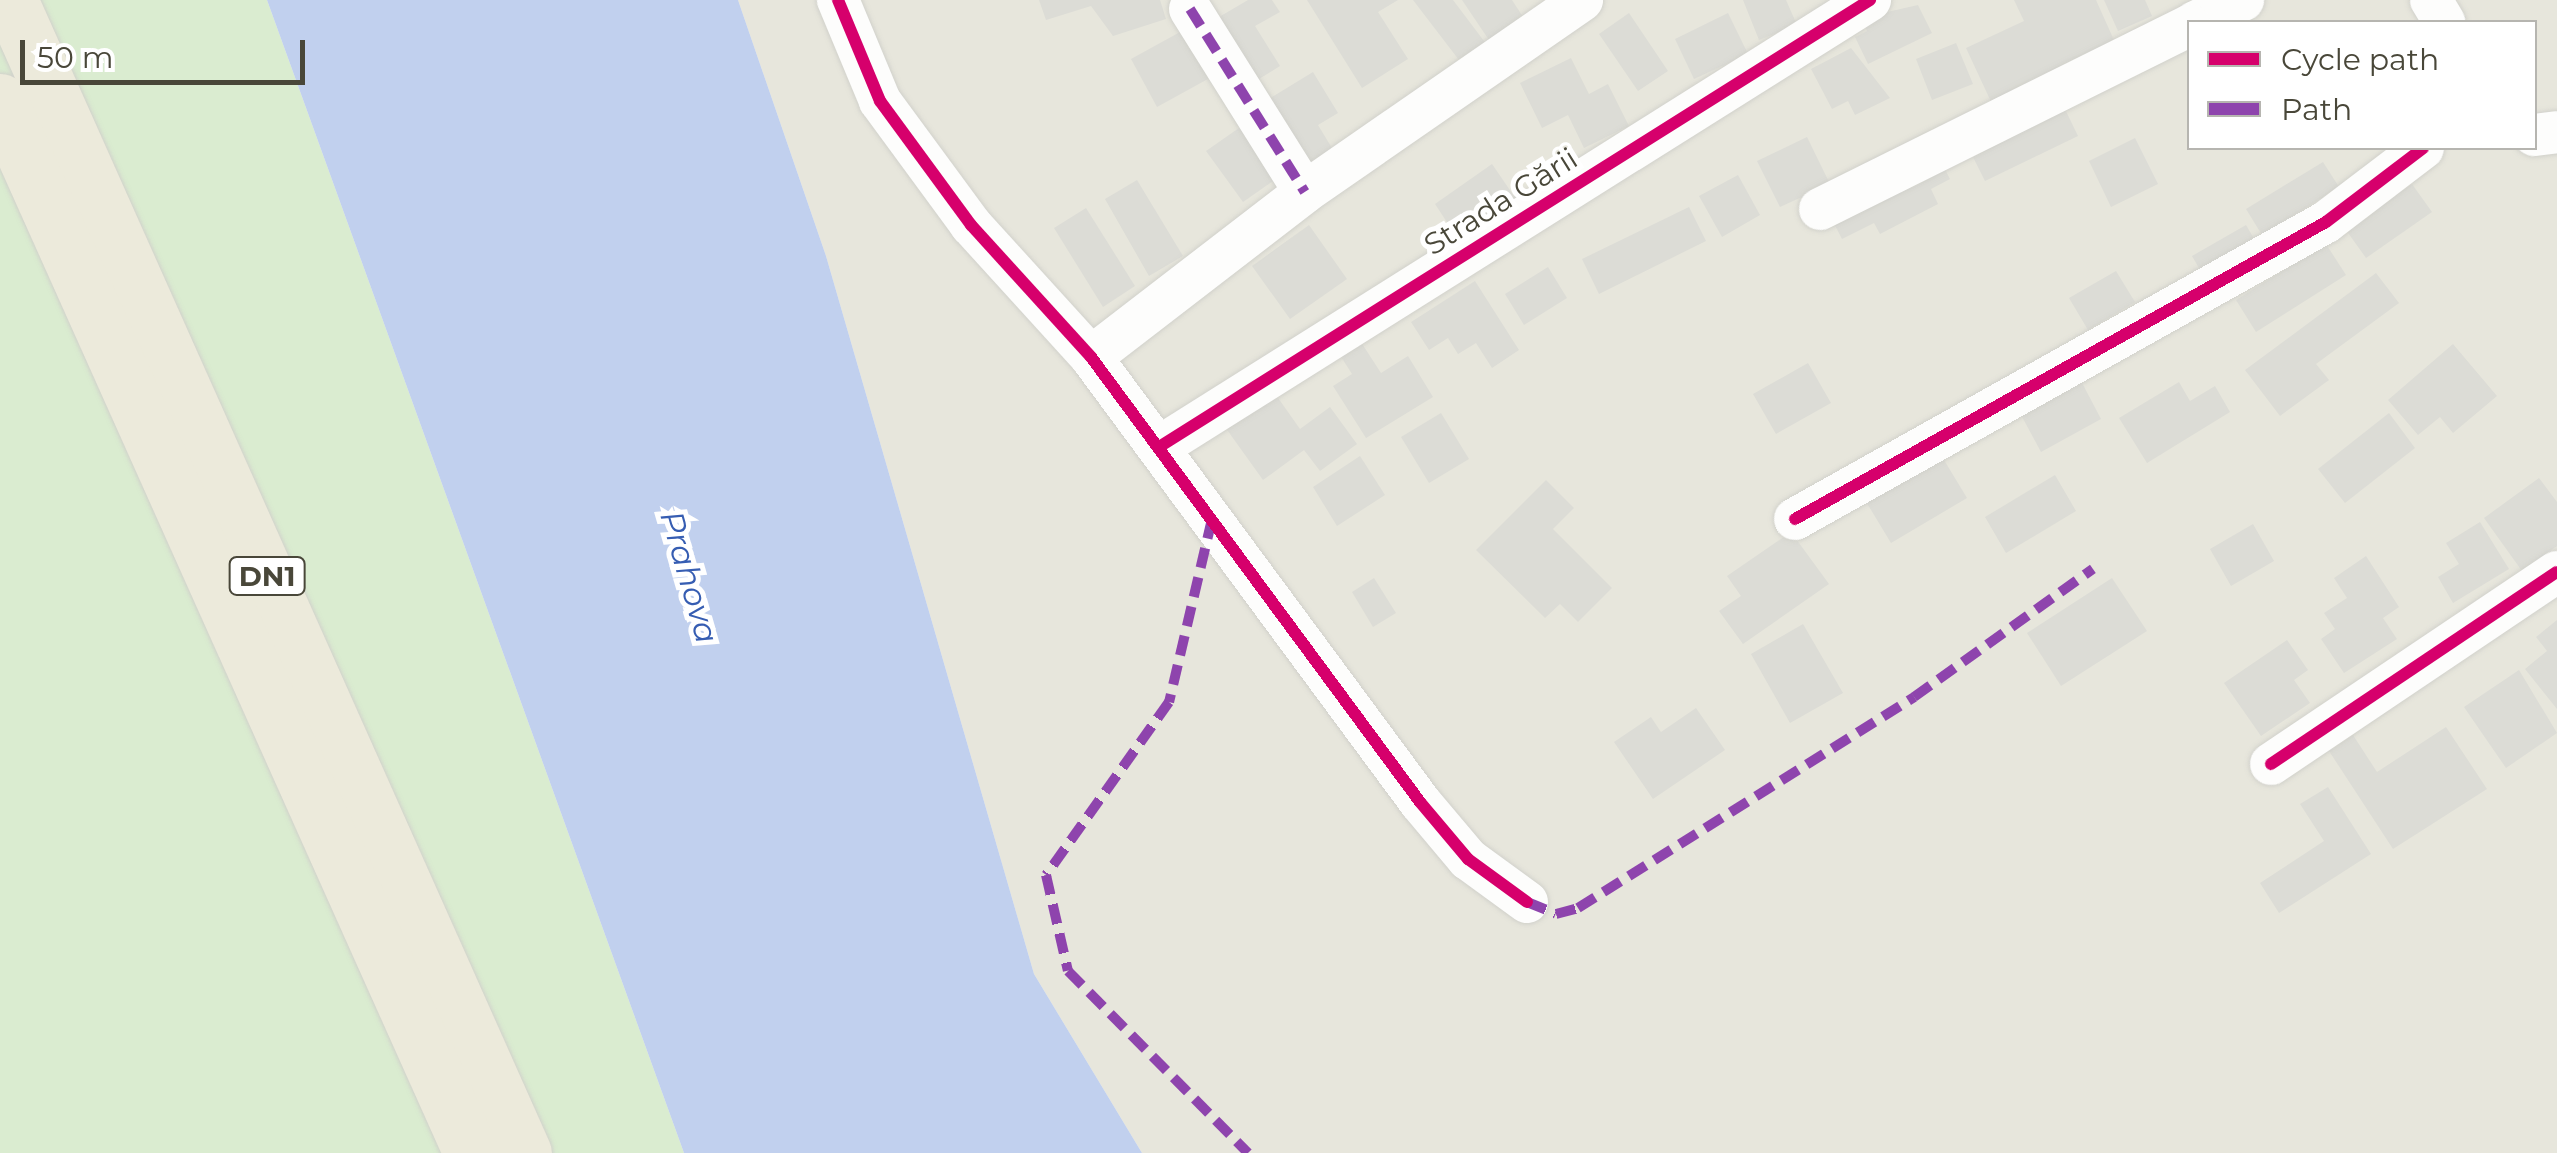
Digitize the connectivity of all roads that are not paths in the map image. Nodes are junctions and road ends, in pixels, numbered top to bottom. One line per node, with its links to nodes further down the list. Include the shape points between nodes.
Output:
1 (10, 0): 20 (highway, DN1)
2 (838, 0): 13 (street, via 880,101 970,225)
3 (1582, 0): 11 (street)
4 (1870, 0): 14 (street, Strada Gării)
5 (2242, 0): 7 (street)
6 (1190, 9): 11 (street)
7 (2200, 20)
8 (2187, 26): 12 (street)
9 (0, 101): 19 (highway, DN1)
10 (2421, 150): 15 (street, via 2326,222)
11 (1305, 192): 13 (street)
12 (1820, 208)
13 (1091, 357): 14 (street)
14 (1159, 447): 18 (street, via 1420,802 1468,860)
15 (1795, 519)
16 (2557, 572): 17 (street)
17 (2271, 764)
18 (1527, 902)
19 (471, 1153)
20 (524, 1153)

